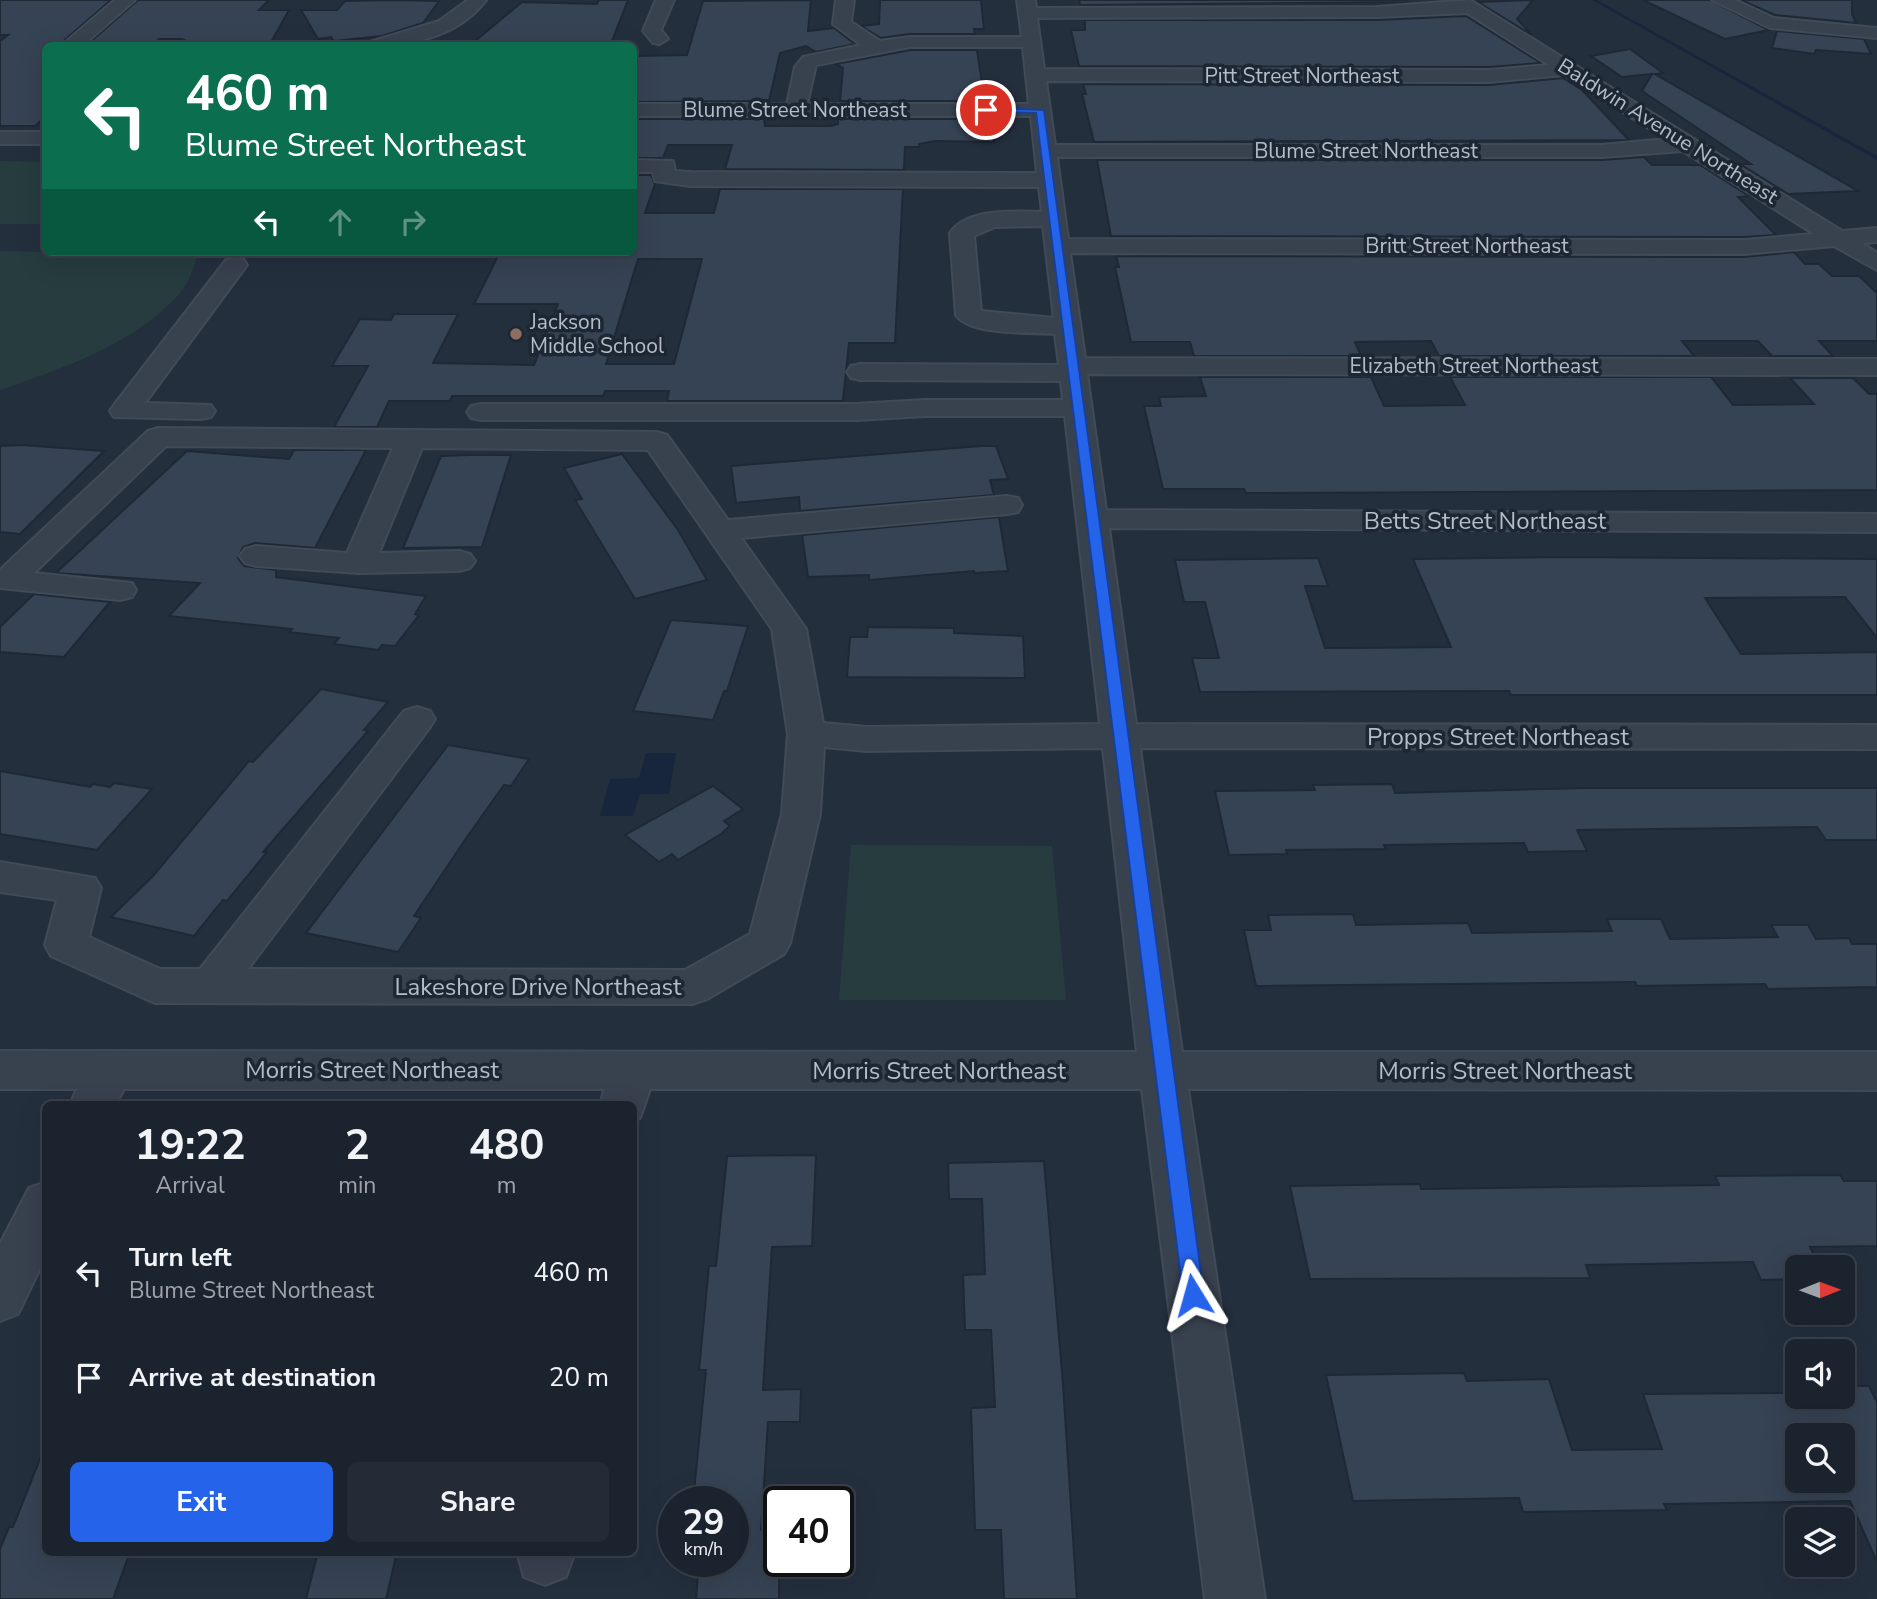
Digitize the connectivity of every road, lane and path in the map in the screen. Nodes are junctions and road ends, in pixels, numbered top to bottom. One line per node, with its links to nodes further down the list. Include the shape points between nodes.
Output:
1 (125, 0): 10 (street)
2 (477, 0): 11 (street, via 469,11)
3 (665, 0): 9 (street, via 652,31)
4 (845, 0): 13 (street, via 842,24)
5 (1721, 0): 8 (street, via 1770,23)
6 (1464, 4): 7 (street, via 1377,12); 14 (street, Baldwin Avenue Northeast)
7 (1027, 6): 12 (street)
8 (1877, 33)
9 (659, 39)
10 (75, 42)
11 (408, 42)
12 (1031, 42): 13 (street, via 910,41); 15 (street)
13 (877, 47): 18 (street, via 810,61 804,67)
14 (1570, 69): 15 (street, Pitt Street Northeast, via 1489,76); 21 (street, Baldwin Avenue Northeast)
15 (1035, 75): 17 (street)
16 (637, 110): 18 (street, Blume Street Northeast)
17 (1040, 110): 18 (street, Blume Street Northeast); 24 (street)
18 (796, 111)
19 (0, 138): 20 (street)
20 (42, 138)
21 (1687, 144): 24 (street, Blume Street Northeast, via 1602,151); 29 (street, Baldwin Avenue Northeast)
22 (1000, 164): 24 (street)
23 (637, 166): 25 (street, via 665,166 663,176 670,178 815,171)
24 (1047, 166): 25 (street, via 976,172); 26 (street)
25 (948, 180): 27 (street, via 975,186 986,195 988,214)
26 (1054, 219): 27 (street, via 995,219); 30 (street)
27 (974, 225): 33 (street, via 962,233 968,315 989,322)
28 (1877, 235): 29 (street, Britt Street Northeast)
29 (1839, 239): 30 (street, Britt Street Northeast, via 1744,247); 31 (street, Baldwin Avenue Northeast)
30 (1057, 246): 33 (street)
31 (1877, 263)
32 (235, 265): 38 (street, via 124,411)
33 (1067, 327): 35 (street)
34 (1877, 367): 35 (street, Elizabeth Street Northeast)
35 (1072, 370): 36 (street, Elizabeth Street Northeast); 37 (street)
36 (861, 372)
37 (1078, 408): 39 (street); 42 (street)
38 (248, 411)
39 (455, 412)
40 (409, 420): 44 (street, Lakeshore Drive Northeast, via 657,441); 47 (street); 48 (street, via 158,436 8,580)
41 (1007, 505): 44 (street)
42 (1093, 519): 43 (street, Betts Street Northeast); 51 (street)
43 (1877, 523)
44 (722, 530): 50 (street, Lakeshore Drive Northeast, via 789,629)
45 (256, 556): 47 (street)
46 (459, 561): 47 (street)
47 (359, 563)
48 (120, 590)
49 (418, 719): 54 (street)
50 (806, 734): 51 (street, Propps Street Northeast, via 867,739); 54 (street, Lakeshore Drive Northeast, via 801,814 769,943 692,987)
51 (1119, 736): 52 (street, Propps Street Northeast); 56 (street)
52 (1877, 737)
53 (0, 877): 54 (street, Lakeshore Drive Northeast, via 81,888 66,945 155,986)
54 (210, 988)
55 (0, 1070): 58 (street, Morris Street Northeast)
56 (1162, 1070): 57 (street, Morris Street Northeast); 59 (street, Morris Street Northeast); 62 (street)
57 (1877, 1071)
58 (102, 1087): 59 (street, Morris Street Northeast)
59 (627, 1087)
60 (42, 1211): 61 (street)
61 (0, 1297)
62 (1235, 1599)

